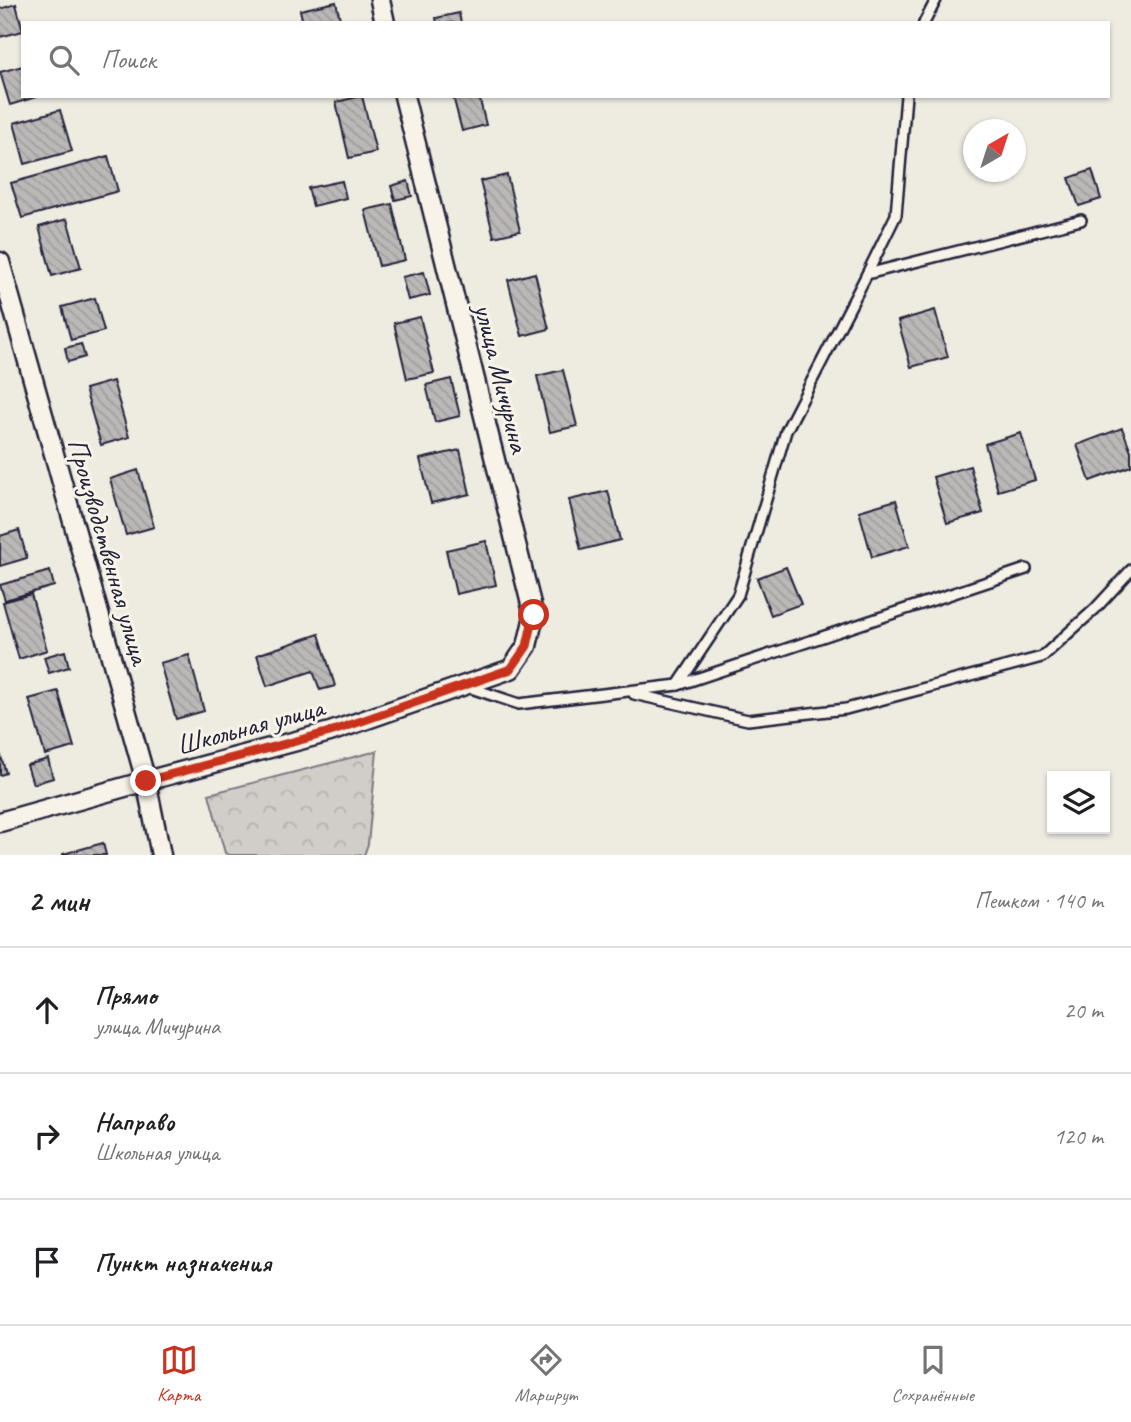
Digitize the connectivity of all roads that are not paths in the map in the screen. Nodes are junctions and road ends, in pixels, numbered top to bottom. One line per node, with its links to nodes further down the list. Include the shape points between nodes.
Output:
1 (380, 0): 3 (street)
2 (936, 0): 4 (lane)
3 (385, 21)
4 (925, 21)
5 (405, 98): 12 (street, улица Мичурина, via 534,615 527,646)
6 (906, 98): 9 (lane, via 896,215)
7 (1081, 220): 9 (lane)
8 (0, 262): 16 (street, Производственная улица)
9 (867, 274): 14 (lane, via 786,431 738,595)
10 (1026, 569): 14 (lane)
11 (1131, 570): 15 (lane, via 1042,657 846,709 748,720)
12 (511, 669): 13 (street, Школьная улица)
13 (464, 685): 15 (lane, via 519,704); 16 (street, Школьная улица, via 330,732)
14 (678, 685): 15 (lane)
15 (626, 692)
16 (146, 781): 17 (street, Школьная улица); 18 (street, Производственная улица)
17 (0, 822)
18 (161, 855)

